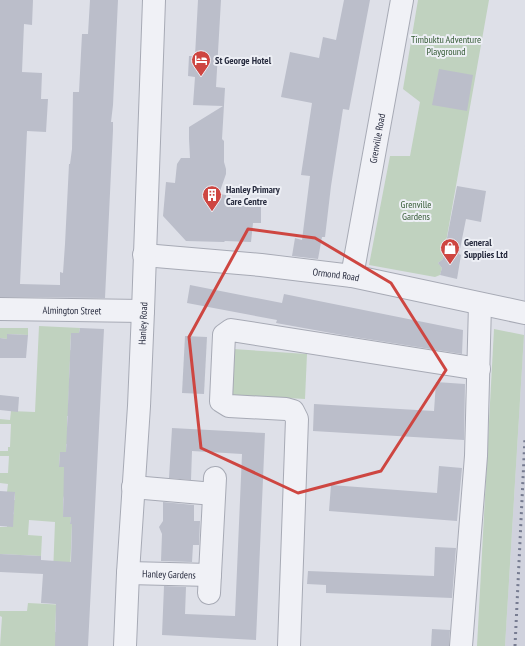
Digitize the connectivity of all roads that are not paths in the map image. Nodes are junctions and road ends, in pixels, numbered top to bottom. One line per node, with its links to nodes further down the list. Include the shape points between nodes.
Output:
1 (154, 0): 3 (street, Hanley Road)
2 (402, 0): 4 (street, Grenville Road)
3 (144, 255): 4 (street, Ormond Road); 7 (street, Hanley Road)
4 (352, 276): 5 (street, Ormond Road)
5 (480, 304): 8 (street, Ormond Road); 9 (street)
6 (0, 309): 7 (street, Almington Street)
7 (143, 311): 10 (street, Hanley Road)
8 (525, 313)
9 (479, 369): 13 (street, via 231,330 224,335 221,401 229,406 286,409 293,411 297,419); 14 (street, via 476,456)
10 (133, 487): 11 (street, Hanley Road); 11 (street, Hanley Gardens, via 214,486 210,584)
11 (128, 573): 12 (street, Hanley Road)
12 (125, 646)
13 (289, 646)
14 (461, 646)

